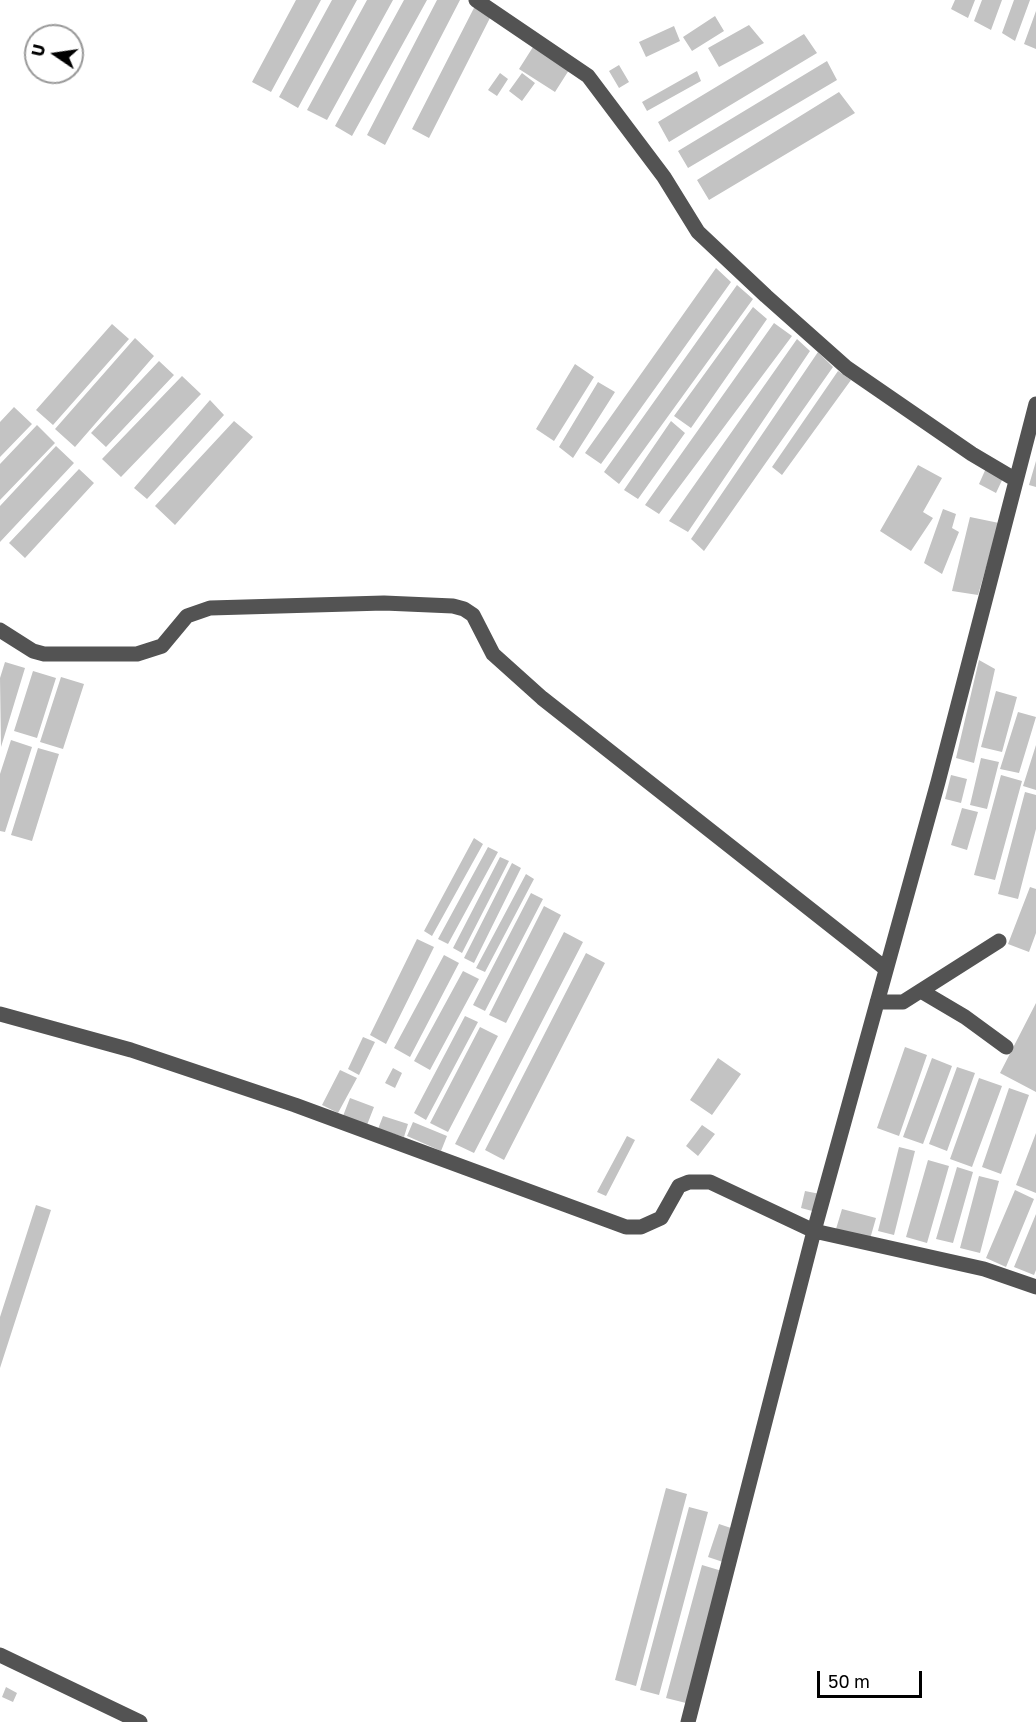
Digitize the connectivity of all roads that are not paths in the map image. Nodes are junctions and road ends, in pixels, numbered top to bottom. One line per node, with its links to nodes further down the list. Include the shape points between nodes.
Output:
1 (477, 0): 3 (street, via 588,76 664,177 698,232 766,296 847,368)
2 (1036, 404): 3 (street)
3 (1016, 480): 6 (street)
4 (0, 630): 6 (street, via 44,654 137,654 162,646 187,616 210,608 384,603 464,609 480,625 493,654 542,698)
5 (999, 941): 7 (street)
6 (886, 969): 8 (street)
7 (921, 991): 8 (street, via 898,1005); 10 (street)
8 (877, 1002): 11 (street)
9 (0, 1014): 11 (street, via 131,1050 295,1105 627,1227 654,1223 661,1218 679,1186 699,1181 710,1182)
10 (1006, 1047)
11 (814, 1231): 12 (street, via 984,1269); 15 (street)
12 (1036, 1287)
13 (0, 1655): 14 (street)
14 (140, 1722)
15 (688, 1722)

